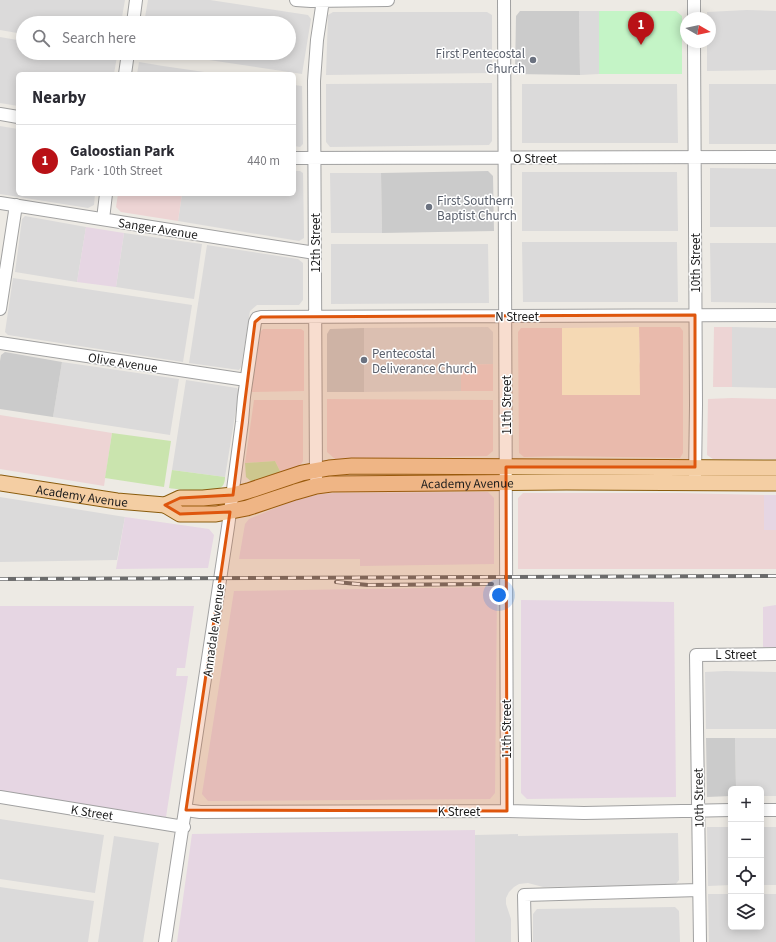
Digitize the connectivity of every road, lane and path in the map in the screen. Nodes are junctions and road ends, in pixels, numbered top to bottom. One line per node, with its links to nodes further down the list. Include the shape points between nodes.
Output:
1 (136, 0): 8 (street)
2 (296, 0): 3 (street)
3 (323, 0): 4 (street); 17 (street, 12th Street, via 315,66)
4 (388, 0)
5 (504, 0): 18 (street, 11th Street)
6 (694, 0): 7 (street)
7 (694, 12)
8 (134, 16)
9 (694, 48): 14 (street, 10th Street)
10 (127, 60): 11 (street)
11 (125, 72)
12 (0, 114): 13 (street)
13 (16, 117)
14 (694, 157): 15 (street, O Street); 18 (street, O Street); 25 (street, 10th Street)
15 (776, 157)
16 (296, 158): 17 (street, O Street)
17 (315, 158): 18 (street, O Street); 23 (street, 12th Street)
18 (505, 158): 27 (street, 11th Street)
19 (106, 196): 22 (street)
20 (0, 203): 21 (street, Sanger Avenue)
21 (16, 205): 22 (street, Sanger Avenue); 24 (street)
22 (103, 219): 23 (street, Sanger Avenue)
23 (315, 253): 28 (street, 12th Street)
24 (0, 310)
25 (695, 315): 26 (street, N Street); 27 (street, N Street); 34 (street, 10th Street)
26 (776, 315)
27 (505, 316): 28 (street, N Street); 33 (street, 11th Street)
28 (316, 317): 29 (street, N Street); 36 (street, 12th Street)
29 (257, 318): 31 (street, Annadale Avenue)
30 (0, 343): 31 (street, Olive Avenue)
31 (246, 380): 43 (street, Annadale Avenue)
32 (421, 467): 33 (main road, Academy Avenue); 36 (main road, Academy Avenue, via 352,466); 38 (main road, via 404,473 376,475)
33 (506, 467): 34 (main road, Academy Avenue); 39 (street, 11th Street)
34 (695, 467): 35 (main road, Academy Avenue); 40 (street, 10th Street)
35 (776, 468)
36 (316, 470): 42 (street, 12th Street); 43 (main road, Academy Avenue)
37 (0, 483): 44 (main road, Academy Avenue, via 117,501)
38 (366, 483): 39 (main road, Academy Avenue); 42 (main road, Academy Avenue)
39 (506, 483): 40 (main road, Academy Avenue); 54 (street, 11th Street)
40 (694, 484): 41 (main road, Academy Avenue)
41 (776, 484)
42 (316, 486): 45 (main road, Academy Avenue)
43 (233, 495): 44 (main road, Academy Avenue, via 180,498); 45 (street, Annadale Avenue)
44 (165, 505): 45 (main road, Academy Avenue, via 180,514)
45 (230, 512): 49 (street, Annadale Avenue)
46 (776, 654): 47 (street, L Street)
47 (696, 655): 50 (street, 10th Street)
48 (0, 797): 55 (street, K Street)
49 (186, 810): 54 (street, K Street); 55 (street, Annadale Avenue)
50 (698, 810): 51 (street, K Street); 54 (street, K Street, via 654,813); 56 (street, 10th Street)
51 (728, 810)
52 (764, 810): 53 (street)
53 (776, 810)
54 (507, 811)
55 (184, 827): 57 (street, Annadale Avenue)
56 (699, 890): 58 (street, via 524,895); 59 (street, 10th Street)
57 (165, 942)
58 (525, 942)
59 (700, 942)

